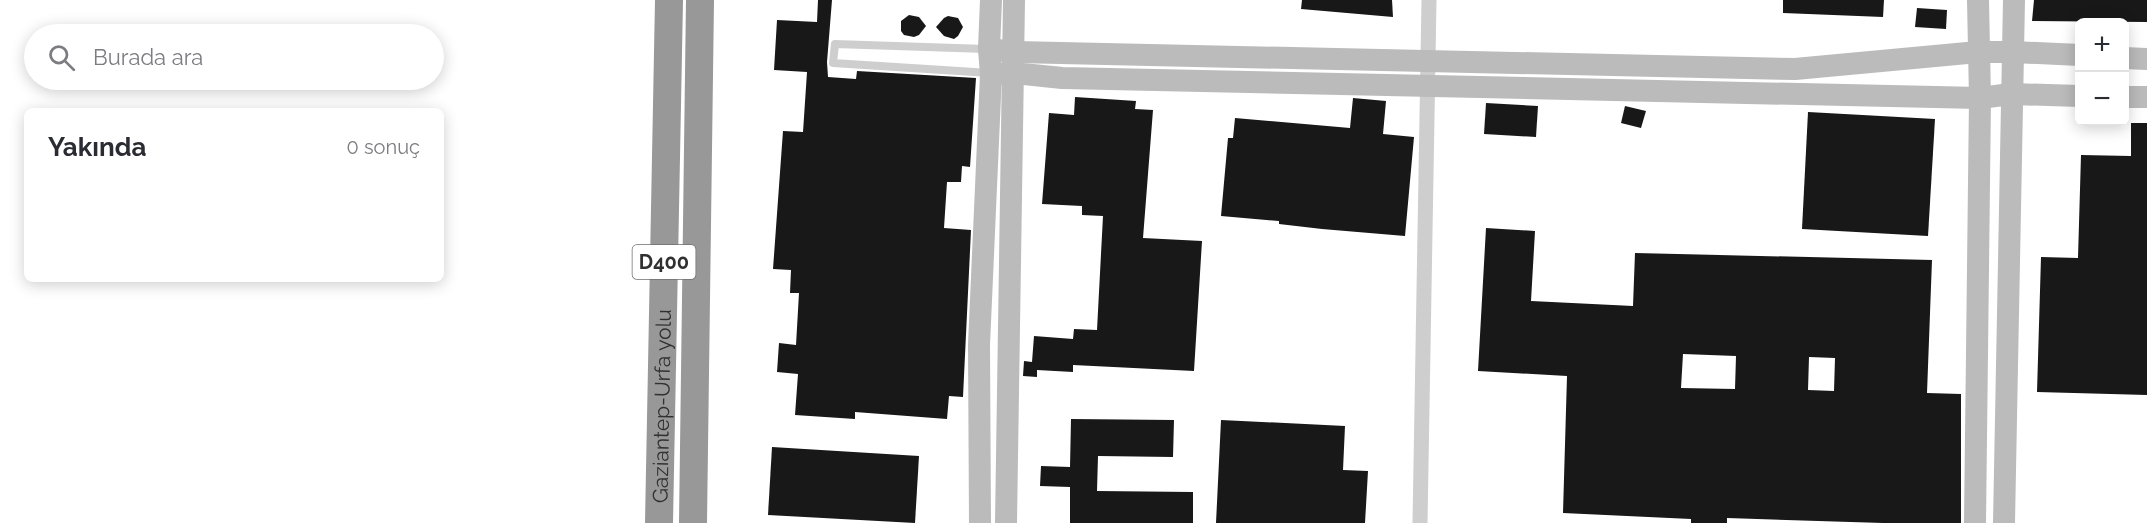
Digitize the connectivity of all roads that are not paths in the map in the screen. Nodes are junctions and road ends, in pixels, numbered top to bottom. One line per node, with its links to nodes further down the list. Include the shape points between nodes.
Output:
1 (669, 0): 23 (highway, Gaziantep-Urfa yolu / D400)
2 (700, 0): 24 (highway, Gaziantep-Urfa yolu / D400)
3 (991, 0): 8 (street)
4 (1014, 0): 15 (street)
5 (1430, 0): 14 (street)
6 (1978, 0): 9 (street)
7 (2014, 0): 10 (street)
8 (989, 49): 15 (street); 16 (street); 16 (lane, via 835,44 834,63)
9 (1978, 52): 10 (street); 14 (street, via 1795,69); 22 (street)
10 (2013, 52): 11 (street); 18 (street)
11 (2075, 56)
12 (2129, 58): 13 (street)
13 (2147, 59)
14 (1428, 61): 15 (street); 17 (street)
15 (1014, 62): 16 (street); 17 (street, via 1062,78); 26 (street)
16 (991, 74): 25 (street, via 979,345)
17 (1428, 85): 22 (street); 27 (street)
18 (2011, 94): 19 (street); 22 (street); 29 (street)
19 (2075, 96)
20 (2129, 97): 21 (street)
21 (2147, 97)
22 (1980, 98): 28 (street)
23 (659, 523)
24 (693, 523)
25 (980, 523)
26 (1006, 523)
27 (1420, 523)
28 (1975, 523)
29 (2004, 523)

